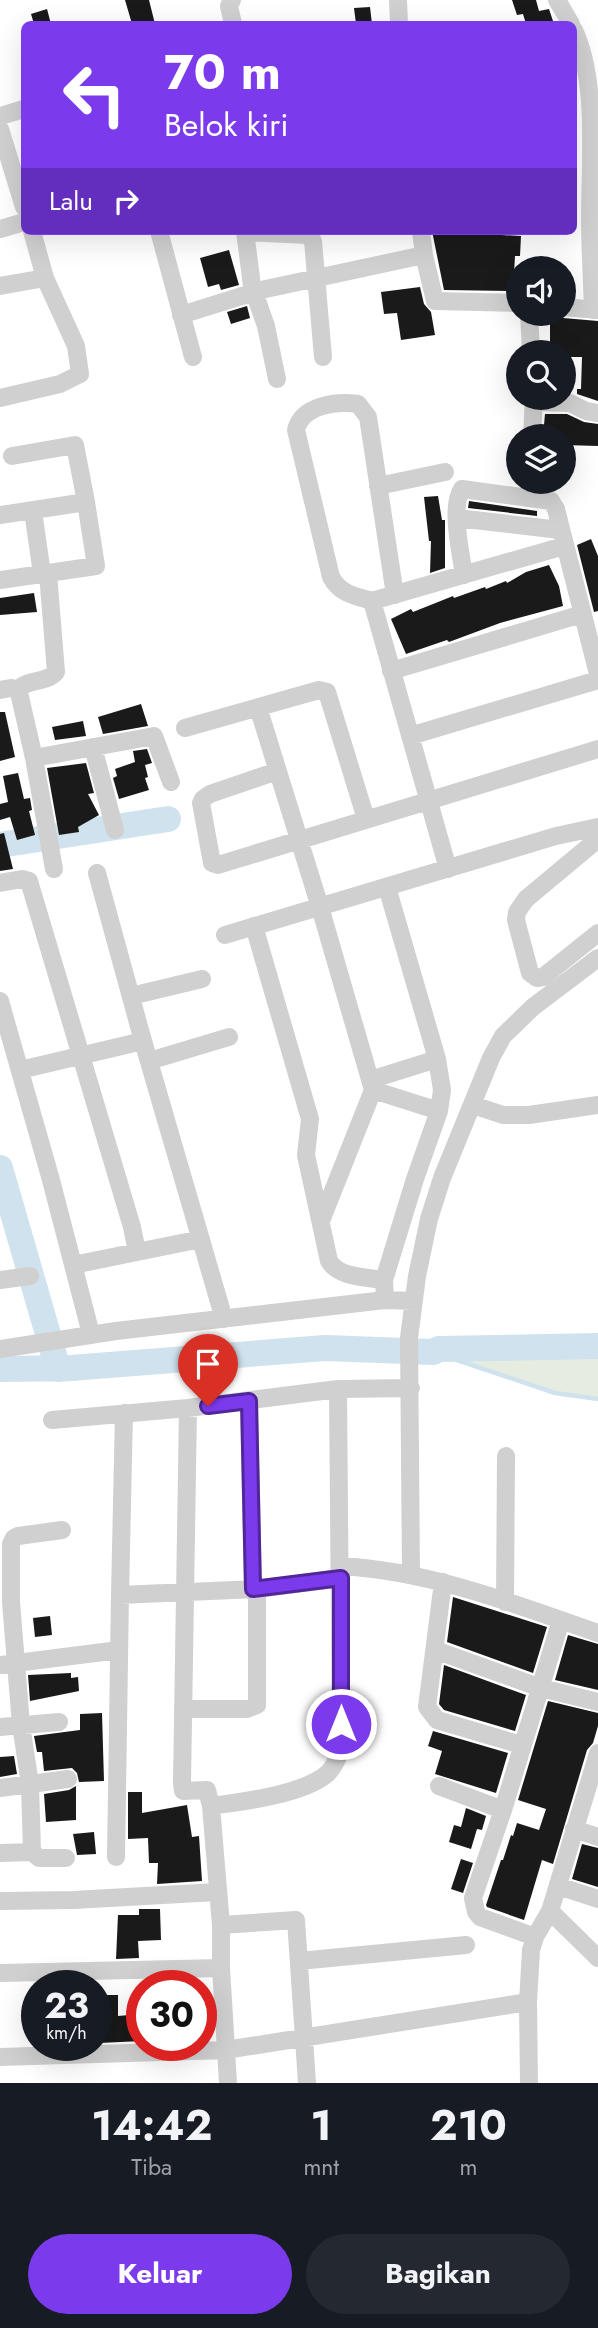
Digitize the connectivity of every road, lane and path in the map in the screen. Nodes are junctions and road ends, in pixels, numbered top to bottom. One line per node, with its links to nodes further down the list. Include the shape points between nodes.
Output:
1 (232, 0): 4 (street)
2 (398, 0): 5 (street)
3 (557, 0): 6 (street)
4 (232, 21)
5 (399, 21)
6 (569, 21)
7 (577, 38): 8 (street)
8 (594, 100): 12 (street)
9 (21, 110): 10 (street)
10 (0, 116)
11 (0, 129): 13 (street)
12 (583, 164): 14 (street)
13 (21, 197)
14 (594, 218): 29 (street)
15 (21, 223): 16 (street)
16 (0, 229)
17 (33, 235): 23 (street)
18 (160, 235): 30 (street)
19 (245, 235): 26 (street)
20 (307, 235): 24 (street, via 313,241)
21 (422, 235): 22 (street)
22 (424, 255): 24 (street); 27 (street, via 437,303)
23 (46, 278): 25 (street); 34 (street, via 76,346 80,373 60,384)
24 (315, 279): 26 (street); 32 (street)
25 (0, 286)
26 (254, 292): 30 (street); 33 (street)
27 (506, 303)
28 (576, 308): 29 (street)
29 (595, 310)
30 (181, 315): 31 (street)
31 (193, 357)
32 (323, 357)
33 (277, 379)
34 (0, 398)
35 (576, 405): 36 (street)
36 (598, 413)
37 (12, 456): 40 (street, via 75,445)
38 (445, 472): 39 (street)
39 (378, 486): 48 (street); 49 (street, via 368,417 358,404 306,412 296,430 331,577 344,592)
40 (86, 502): 41 (street); 45 (street, via 96,566)
41 (33, 511): 42 (street); 45 (street)
42 (0, 515)
43 (457, 518): 44 (street); 44 (street, via 459,492 464,488 551,501); 46 (street)
44 (562, 538): 46 (street); 50 (street)
45 (45, 574): 47 (street); 54 (street, via 56,672)
46 (464, 575): 48 (street)
47 (0, 580)
48 (394, 595): 49 (street)
49 (372, 601): 51 (street)
50 (582, 614): 51 (street); 52 (street)
51 (391, 671): 57 (street)
52 (598, 674)
53 (598, 680): 57 (street)
54 (9, 690): 60 (street)
55 (258, 707): 56 (street); 61 (street); 64 (street, via 327,691)
56 (185, 728)
57 (410, 736): 63 (street)
58 (93, 747): 60 (street); 62 (street, via 154,736); 66 (street)
59 (598, 749): 63 (street)
60 (34, 758): 69 (street)
61 (277, 772): 68 (street); 68 (street, via 203,799 210,860 218,865)
62 (171, 782)
63 (429, 800): 64 (street); 70 (street)
64 (366, 819): 68 (street)
65 (598, 827): 70 (street)
66 (115, 831)
67 (598, 839): 76 (street, via 526,899 516,920 530,973 537,978)
68 (299, 841): 74 (street)
69 (54, 869)
70 (449, 869): 73 (street)
71 (97, 873): 80 (street)
72 (0, 883): 84 (street, via 29,880)
73 (387, 887): 74 (street); 85 (street)
74 (320, 907): 75 (street); 88 (street)
75 (254, 926): 77 (street); 92 (street, via 310,1119 306,1155)
76 (598, 933)
77 (225, 935)
78 (598, 958): 89 (street, via 503,1036)
79 (202, 979): 80 (street)
80 (131, 996): 83 (street)
81 (0, 1001): 87 (street)
82 (229, 1037): 86 (street)
83 (143, 1041): 84 (street); 86 (street)
84 (82, 1055): 87 (street); 94 (street)
85 (438, 1059): 88 (street); 91 (street)
86 (149, 1061): 93 (street)
87 (20, 1070): 95 (street)
88 (371, 1085): 91 (street); 92 (street)
89 (473, 1105): 90 (street, via 503,1115); 100 (street, via 429,1219)
90 (598, 1105)
91 (439, 1111): 98 (street)
92 (321, 1221): 98 (street, via 333,1268)
93 (201, 1239): 94 (street); 101 (street)
94 (136, 1252): 95 (street)
95 (73, 1265): 102 (street)
96 (30, 1276): 97 (street)
97 (0, 1280)
98 (384, 1280): 99 (street)
99 (385, 1300): 100 (street); 101 (street)
100 (414, 1301): 104 (street)
101 (224, 1319): 102 (street)
102 (91, 1334): 103 (street)
103 (0, 1349)
104 (410, 1379): 105 (street); 113 (street)
105 (338, 1389): 106 (street); 112 (street)
106 (249, 1401): 107 (street); 115 (street)
107 (188, 1408): 108 (street); 116 (street)
108 (124, 1413): 109 (street); 117 (street)
109 (52, 1420)
110 (506, 1456): 119 (street)
111 (62, 1531): 118 (street, via 18,1535 12,1540)
112 (341, 1572): 113 (street); 115 (street); 138 (street, via 341,1748 337,1761 317,1782 256,1800)
113 (411, 1575): 114 (street)
114 (443, 1582): 119 (street); 123 (street)
115 (255, 1589): 116 (street); 127 (street, via 257,1705)
116 (185, 1592): 117 (street); 127 (street)
117 (120, 1595): 122 (street)
118 (6, 1602): 124 (street)
119 (505, 1602): 120 (street)
120 (561, 1620): 121 (street); 125 (street)
121 (598, 1633)
122 (119, 1650): 124 (street); 144 (street)
123 (435, 1650): 125 (street); 131 (street, via 427,1707 430,1714)
124 (8, 1663): 129 (street)
125 (541, 1688): 126 (street); 131 (street)
126 (598, 1702)
127 (183, 1709): 138 (street, via 183,1791 207,1790)
128 (59, 1722): 129 (street)
129 (21, 1725): 130 (street); 135 (street)
130 (0, 1727)
131 (521, 1745): 139 (street)
132 (598, 1753): 133 (street)
133 (595, 1772): 140 (street)
134 (68, 1779): 135 (street)
135 (30, 1784): 137 (street); 142 (street)
136 (439, 1786): 139 (street)
137 (0, 1788)
138 (211, 1806): 147 (street)
139 (503, 1810): 152 (street, via 474,1906 480,1917)
140 (574, 1829): 141 (street); 146 (street)
141 (598, 1837)
142 (32, 1852): 143 (street); 145 (street, via 39,1858)
143 (0, 1853)
144 (116, 1857)
145 (66, 1858)
146 (558, 1886): 148 (street); 150 (street)
147 (218, 1892): 149 (street); 151 (street)
148 (598, 1899)
149 (0, 1901)
150 (550, 1911): 152 (street); 154 (street)
151 (221, 1925): 155 (street, via 296,1920); 156 (street)
152 (535, 1937): 158 (street)
153 (466, 1945): 155 (street)
154 (598, 1958)
155 (299, 1961): 159 (street)
156 (221, 1968): 157 (street); 160 (street)
157 (0, 1973)
158 (528, 2002): 159 (street); 164 (street)
159 (303, 2039): 160 (street); 163 (street)
160 (226, 2050): 161 (street); 162 (street)
161 (0, 2057)
162 (228, 2083)
163 (307, 2083)
164 (529, 2083)

